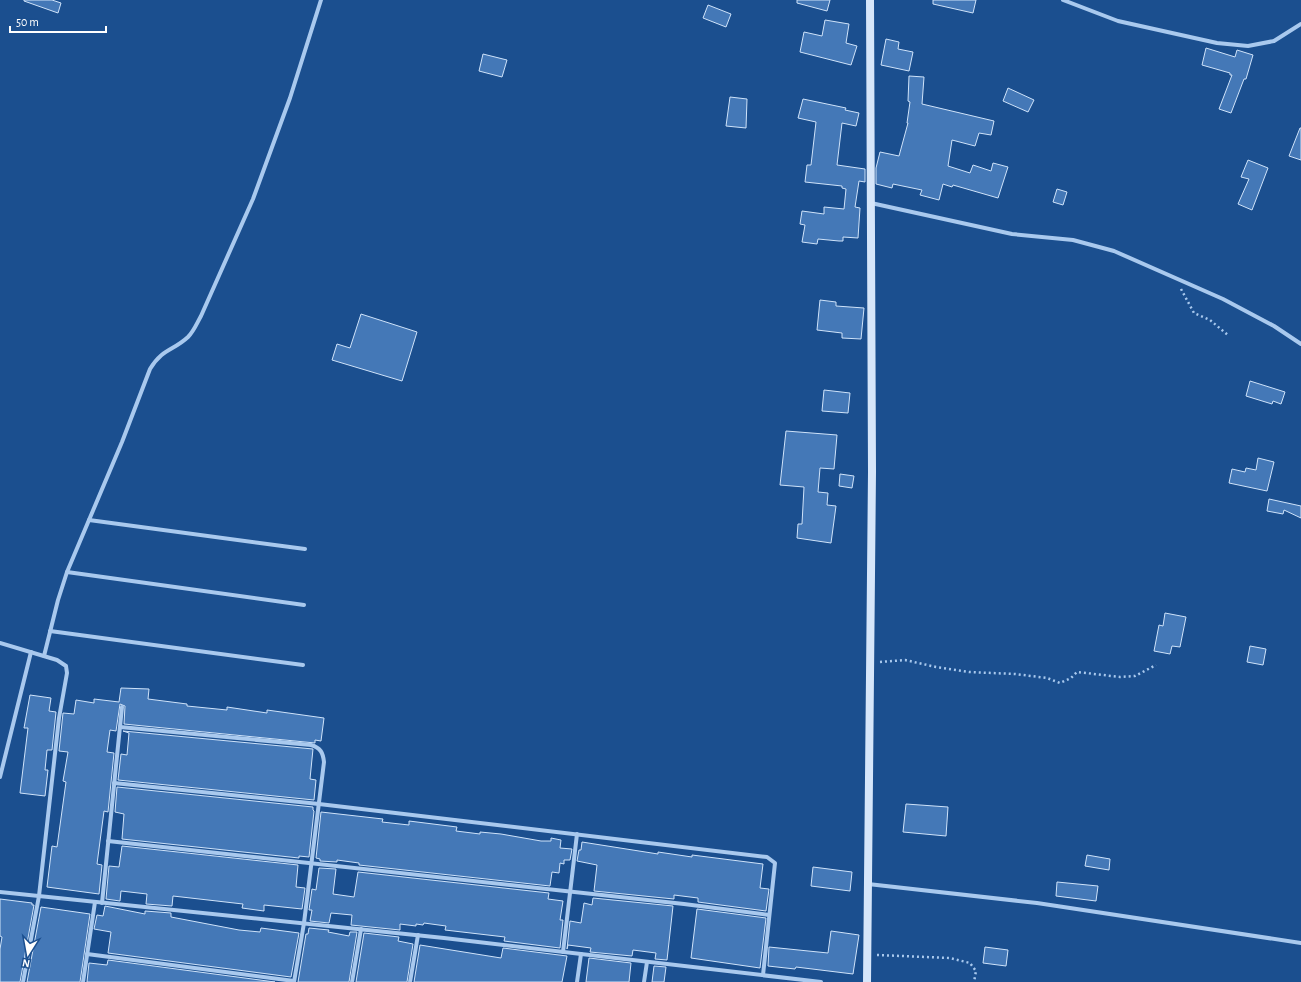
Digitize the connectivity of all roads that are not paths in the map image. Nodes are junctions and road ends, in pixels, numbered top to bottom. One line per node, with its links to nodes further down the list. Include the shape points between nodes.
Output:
1 (321, 0): 7 (street, via 290,98 253,199 192,332 166,350 150,369)
2 (870, 0): 5 (main road)
3 (1063, 0): 4 (street, via 1118,22 1218,43 1248,46 1274,41)
4 (1301, 24)
5 (870, 203): 6 (street, via 1012,234 1073,240 1114,251 1168,273 1274,326); 24 (main road, via 872,472)
6 (1301, 344)
7 (90, 520): 8 (street); 9 (street)
8 (305, 549)
9 (67, 572): 10 (street); 11 (street)
10 (304, 605)
11 (50, 631): 14 (street); 15 (street)
12 (0, 643): 13 (street)
13 (31, 652): 14 (street); 18 (street)
14 (44, 656): 27 (street, via 63,663 66,666 66,673)
15 (303, 665)
16 (122, 706): 17 (street)
17 (120, 727): 19 (street); 20 (street, via 318,747 324,762)
18 (0, 777)
19 (114, 783): 20 (street); 22 (street)
20 (319, 804): 21 (street); 23 (street)
21 (577, 834): 26 (street); 30 (street, via 767,857 775,863)
22 (108, 841): 23 (street); 29 (street)
23 (311, 864): 26 (street); 31 (street)
24 (868, 884): 34 (street, via 1037,903); 48 (main road)
25 (0, 892): 27 (street)
26 (571, 892): 30 (street); 35 (street)
27 (39, 896): 28 (street); 40 (street)
28 (96, 902): 29 (street); 36 (street)
29 (102, 903): 31 (street)
30 (769, 915): 39 (street)
31 (304, 923): 32 (street); 42 (street)
32 (361, 929): 33 (street); 43 (street)
33 (418, 935): 35 (street); 44 (street)
34 (1301, 943)
35 (563, 952): 37 (street)
36 (88, 954): 41 (street); 42 (street)
37 (581, 954): 38 (street); 45 (street)
38 (647, 962): 39 (street); 46 (street)
39 (763, 975): 47 (street)
40 (23, 982)
41 (83, 982)
42 (294, 982)
43 (352, 982)
44 (410, 982)
45 (578, 982)
46 (644, 982)
47 (821, 982)
48 (867, 982)

